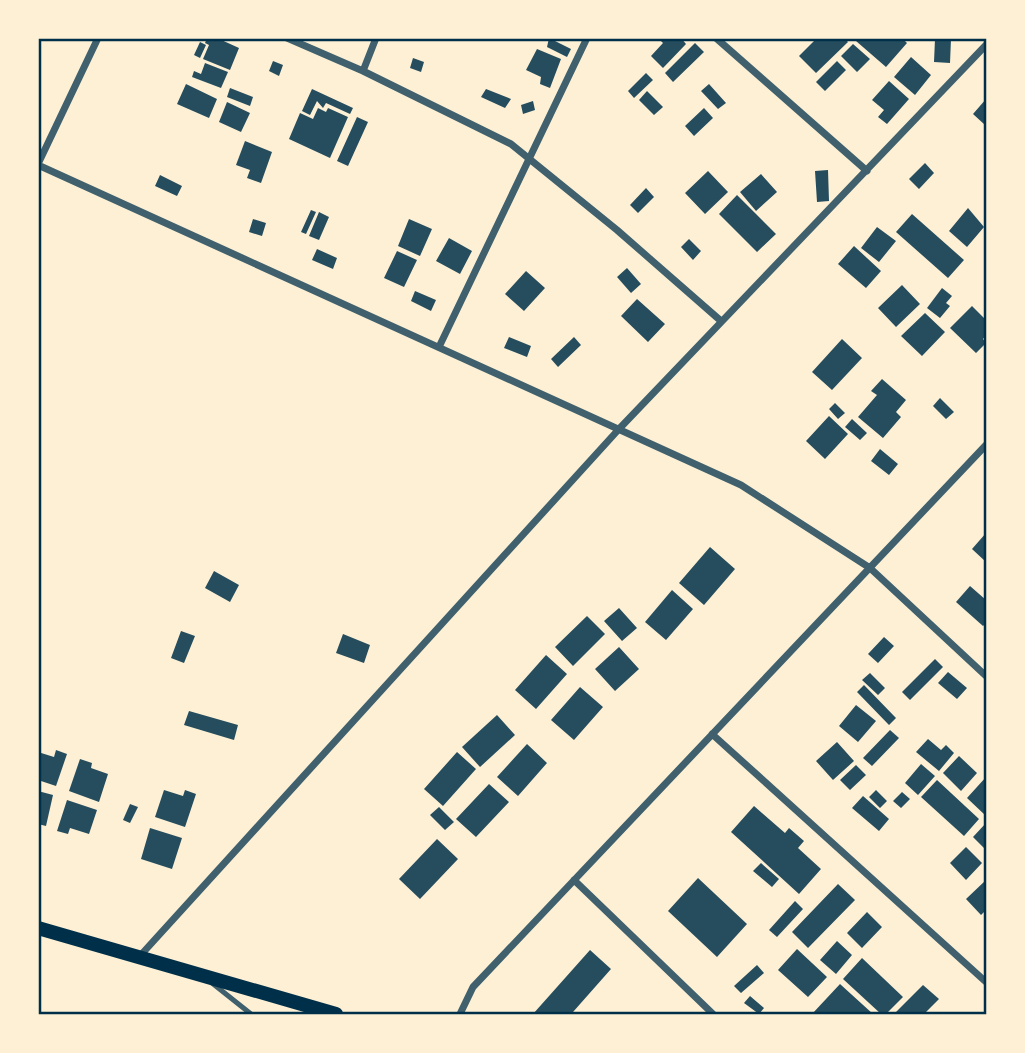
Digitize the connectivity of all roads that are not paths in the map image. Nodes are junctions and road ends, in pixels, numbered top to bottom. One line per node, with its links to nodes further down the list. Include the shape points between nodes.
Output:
1 (98, 38): 9 (street)
2 (287, 38): 7 (street)
3 (376, 38): 7 (street)
4 (587, 38): 8 (street)
5 (716, 38): 10 (street)
6 (986, 45): 10 (street)
7 (363, 71): 8 (street, via 511,144)
8 (530, 159): 11 (street); 12 (street)
9 (38, 165): 12 (street)
10 (867, 171): 11 (street)
11 (721, 321): 13 (street)
12 (439, 347): 13 (street)
13 (619, 429): 15 (street, via 741,485); 20 (street)
14 (986, 445): 15 (street)
15 (870, 568): 16 (street); 17 (street)
16 (986, 676)
17 (712, 734): 18 (street); 22 (street)
18 (574, 880): 25 (street, via 473,987); 26 (street)
19 (38, 928): 20 (main road)
20 (139, 957): 21 (main road)
21 (204, 976): 23 (lane); 24 (main road)
22 (986, 982)
23 (251, 1014)
24 (336, 1014)
25 (460, 1014)
26 (713, 1014)

